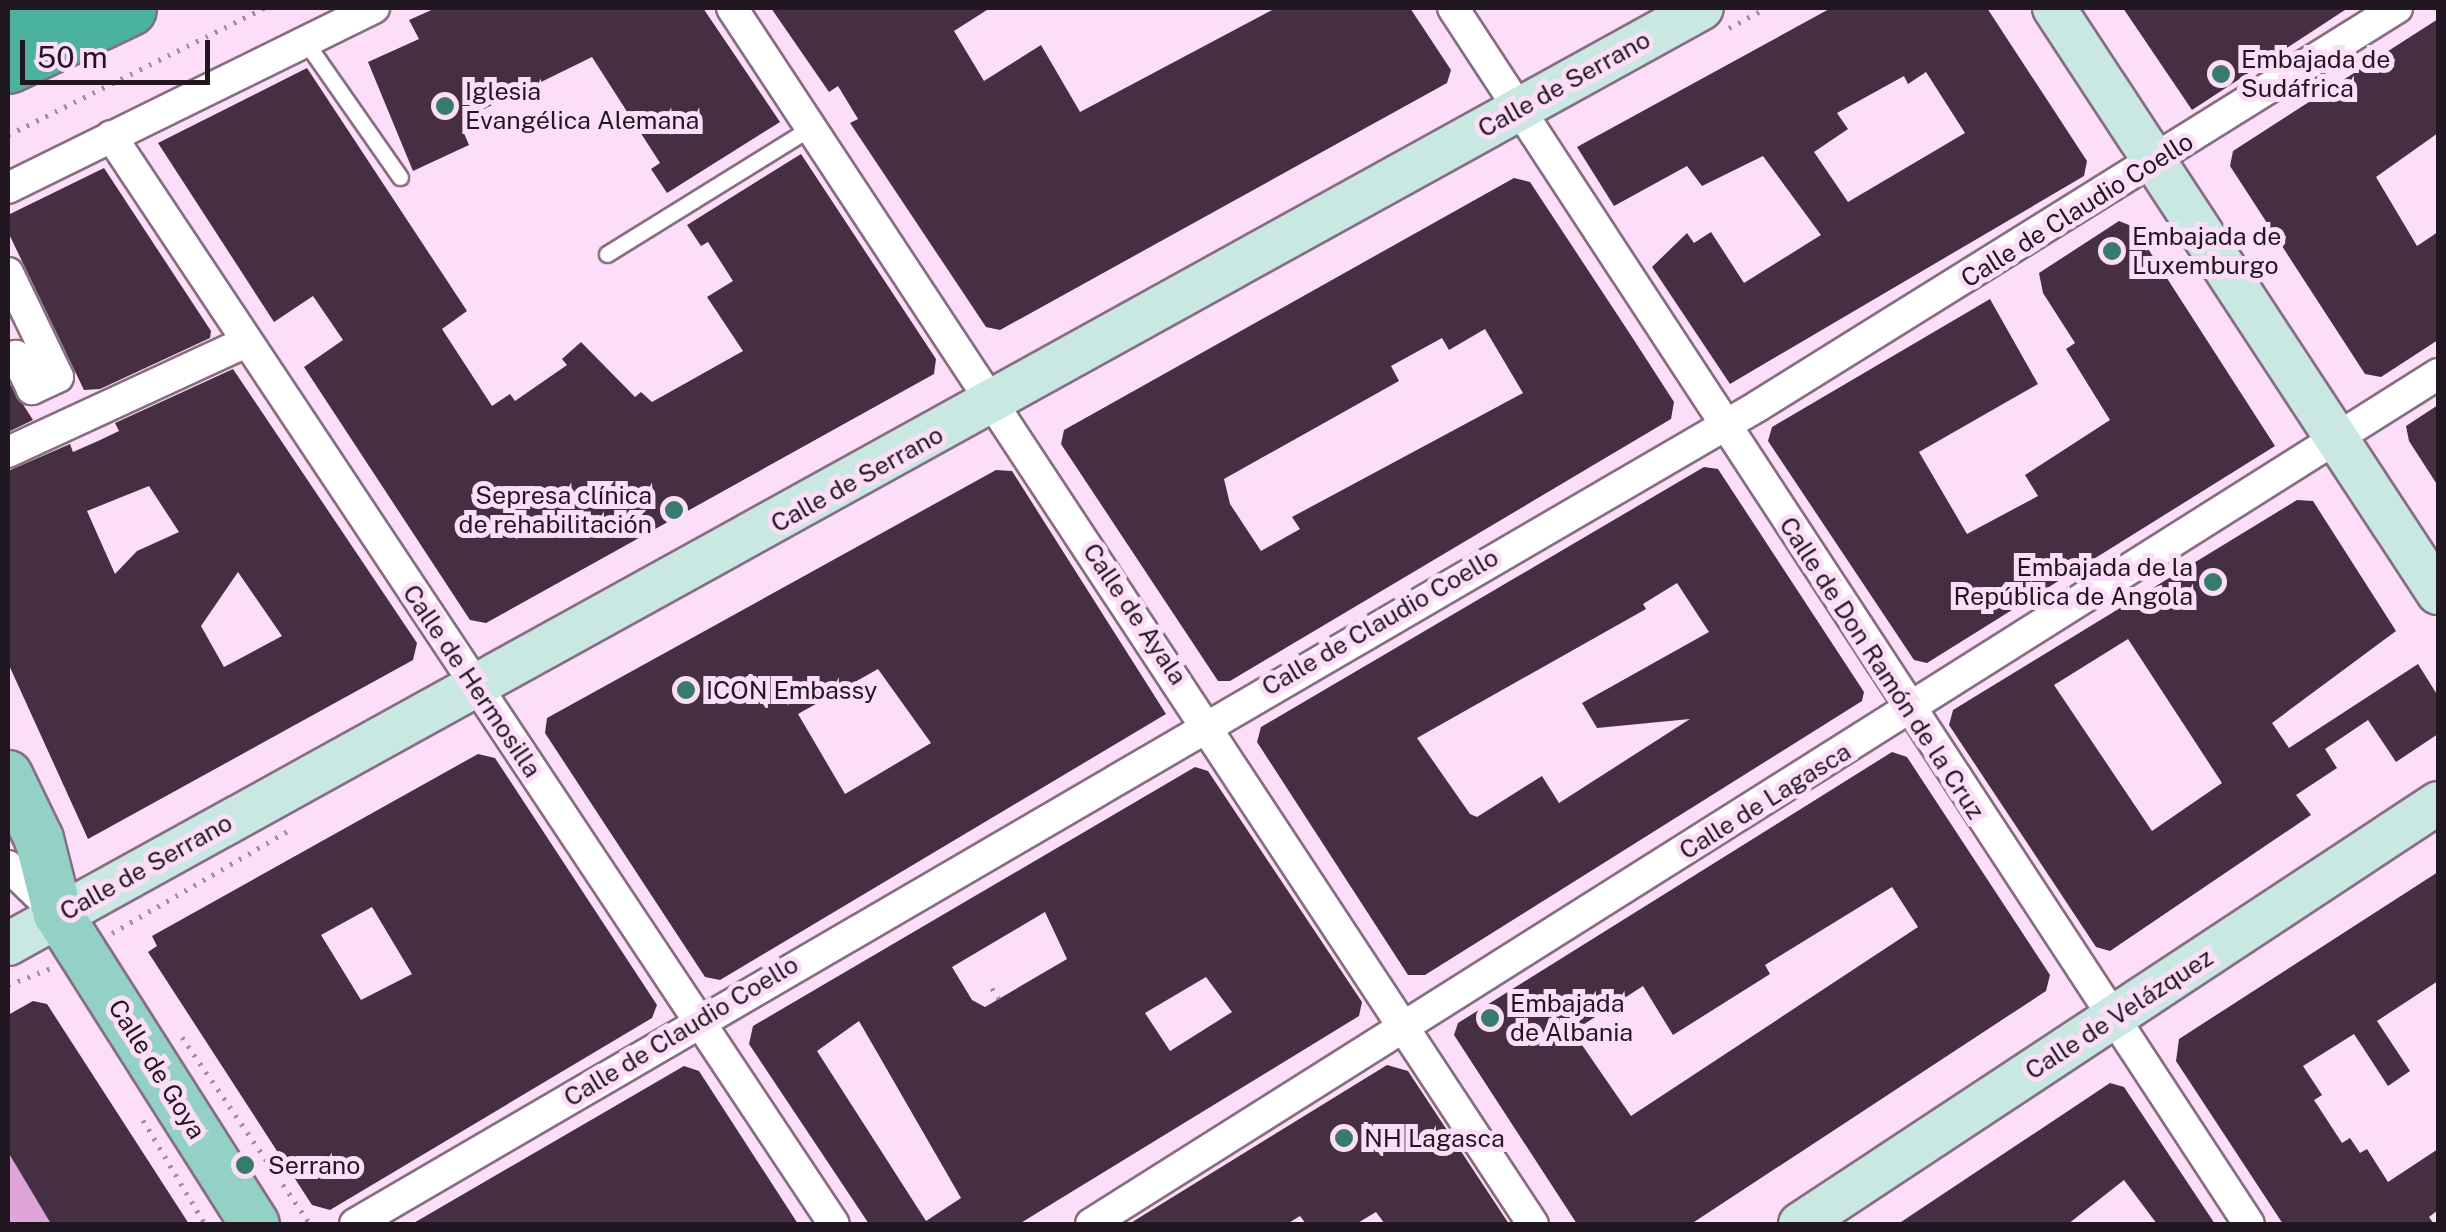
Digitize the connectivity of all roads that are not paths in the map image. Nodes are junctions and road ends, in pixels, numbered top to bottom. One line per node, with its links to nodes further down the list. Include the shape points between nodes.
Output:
1 (34, 8): 9 (highway)
2 (128, 8): 11 (highway)
3 (374, 8): 10 (street)
4 (732, 8): 13 (street, Calle de Ayala)
5 (1453, 8): 12 (street, Calle de Don Ramón de la Cruz)
6 (1702, 8): 12 (main road, Calle de Serrano)
7 (2054, 8): 15 (main road)
8 (2397, 8): 15 (street, Calle de Claudio Coello)
9 (8, 20)
10 (305, 41): 14 (street); 16 (lane)
11 (8, 65)
12 (1520, 108): 23 (main road, Calle de Serrano); 24 (street, Calle de Don Ramón de la Cruz)
13 (810, 128): 18 (lane); 23 (street, Calle de Ayala)
14 (111, 136): 17 (street); 20 (street, Calle de Hermosilla)
15 (2156, 163): 24 (street, Calle de Claudio Coello); 25 (main road)
16 (400, 177)
17 (13, 183)
18 (607, 254)
19 (8, 273): 21 (street, via 58,377 32,389 16,356)
20 (246, 342): 26 (street); 28 (street, Calle de Hermosilla)
21 (8, 360)
22 (2438, 374): 25 (street, Calle de Lagasca)
23 (992, 404): 28 (main road, Calle de Serrano); 30 (street, Calle de Ayala)
24 (1724, 424): 29 (street, Calle de Don Ramón de la Cruz); 30 (street, Calle de Claudio Coello)
25 (2339, 440): 27 (main road); 29 (street, Calle de Lagasca)
26 (8, 452)
27 (2438, 592)
28 (476, 688): 34 (main road, Calle de Serrano); 37 (street, Calle de Hermosilla)
29 (1908, 711): 36 (street, Calle de Don Ramón de la Cruz); 38 (street, Calle de Lagasca)
30 (1208, 721): 37 (street, Calle de Claudio Coello); 38 (street, Calle de Ayala)
31 (8, 774): 34 (main road, Calle de Goya, via 40,840)
32 (2438, 803): 36 (main road, Calle de Velázquez)
33 (8, 866): 34 (street, Calle de Goya)
34 (58, 914): 35 (main road, Calle de Serrano); 39 (main road, Calle de Goya)
35 (8, 944)
36 (2113, 1018): 44 (main road, Calle de Velázquez); 45 (street, Calle de Don Ramón de la Cruz)
37 (700, 1021): 40 (street, Calle de Claudio Coello); 41 (street, Calle de Hermosilla)
38 (1406, 1028): 42 (street, Calle de Lagasca); 43 (street, Calle de Ayala)
39 (255, 1224)
40 (355, 1224)
41 (834, 1224)
42 (1090, 1224)
43 (1533, 1224)
44 (1800, 1224)
45 (2249, 1224)

